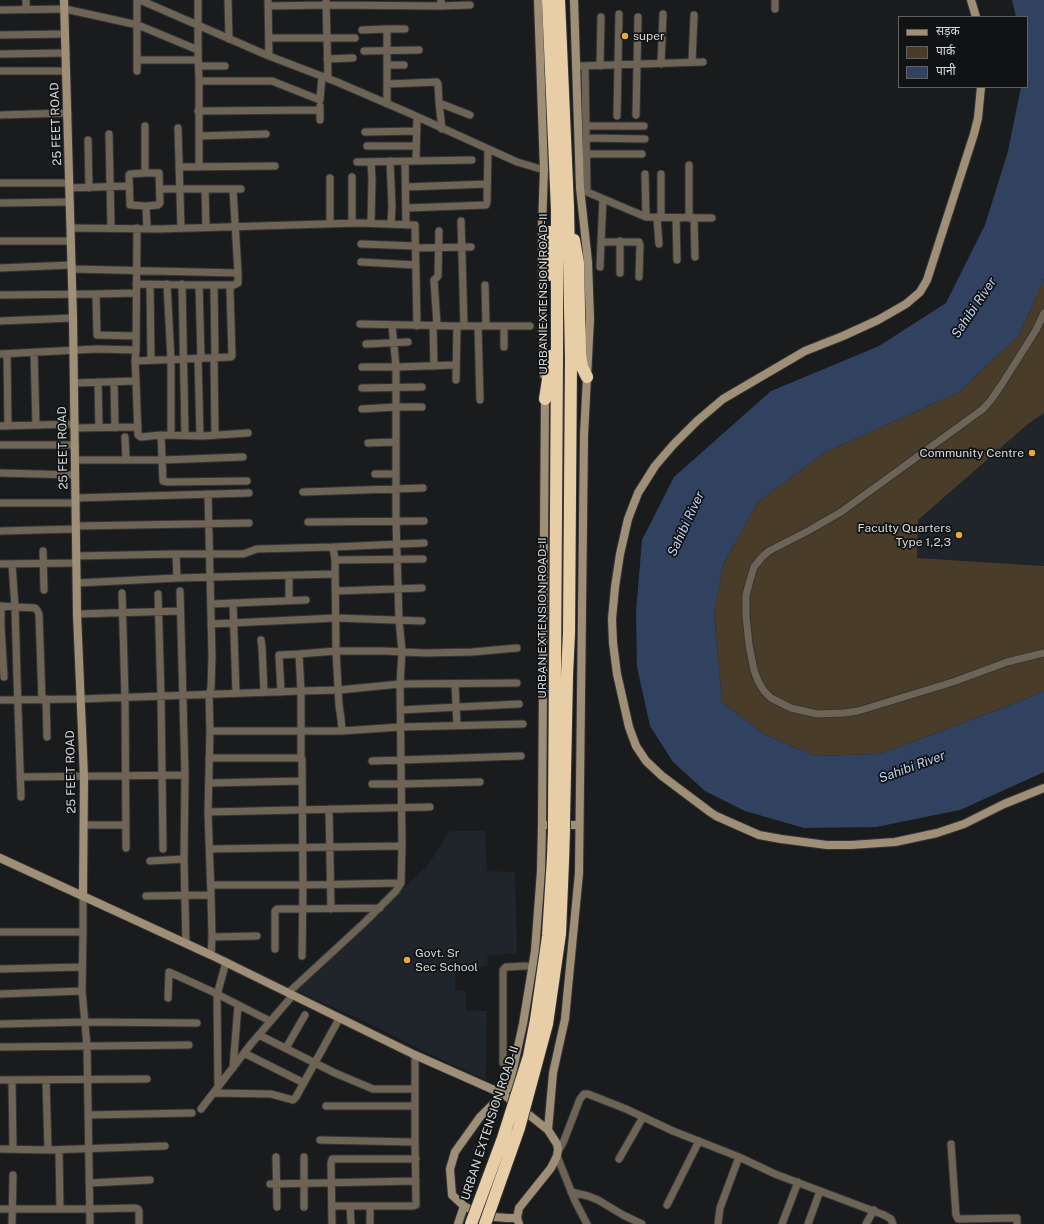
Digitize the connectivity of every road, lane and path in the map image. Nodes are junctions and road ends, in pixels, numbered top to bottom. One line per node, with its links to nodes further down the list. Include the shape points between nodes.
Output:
1 (26, 0): 21 (street)
2 (64, 0): 18 (street, 25 FEET ROAD)
3 (139, 0): 14 (street); 28 (street)
4 (198, 0): 29 (street)
5 (228, 0): 38 (street)
6 (538, 0): 108 (street)
7 (548, 0): 132 (highway, URBAN EXTENSION ROAD-II)
8 (558, 0): 151 (highway, URBAN EXTENSION ROAD-II)
9 (574, 0): 58 (street)
10 (775, 0): 19 (street)
11 (971, 0): 26 (street)
12 (326, 2): 13 (street); 15 (street); 36 (street)
13 (368, 2): 16 (street)
14 (154, 3): 29 (street)
15 (268, 3): 35 (street)
16 (441, 3): 17 (street)
17 (470, 5)
18 (64, 9): 21 (street); 28 (street); 33 (street, 25 FEET ROAD)
19 (775, 9)
20 (0, 10): 21 (street)
21 (26, 10)
22 (619, 14): 56 (street)
23 (663, 14): 53 (street)
24 (694, 15): 49 (street)
25 (638, 16): 52 (street)
26 (976, 16)
27 (600, 17): 60 (street)
28 (138, 26): 39 (street); 48 (street)
29 (198, 26): 38 (street); 39 (street)
30 (405, 29): 32 (street)
31 (362, 30): 32 (street)
32 (387, 30): 42 (street)
33 (65, 34): 34 (street); 43 (street, 25 FEET ROAD)
34 (0, 35)
35 (269, 38): 36 (street); 45 (street)
36 (327, 38): 37 (street); 47 (street)
37 (355, 38)
38 (229, 39): 45 (street)
39 (198, 50): 51 (street)
40 (419, 50): 42 (street)
41 (364, 51): 42 (street)
42 (387, 51): 54 (street)
43 (66, 53): 44 (street); 62 (street, 25 FEET ROAD)
44 (0, 54)
45 (269, 56): 64 (street)
46 (354, 58): 47 (street)
47 (327, 59): 64 (street)
48 (137, 60): 51 (street); 63 (street)
49 (692, 62): 50 (street); 53 (street)
50 (703, 62)
51 (198, 63): 57 (street); 65 (street)
52 (638, 64): 53 (street); 56 (street); 76 (street)
53 (661, 64)
54 (387, 65): 55 (street); 66 (street)
55 (404, 65)
56 (618, 65): 60 (street); 77 (street)
57 (225, 66)
58 (576, 66): 59 (street); 126 (street)
59 (585, 66): 60 (street); 81 (street)
60 (600, 66)
61 (0, 71): 62 (street)
62 (66, 71): 73 (street, 25 FEET ROAD)
63 (137, 71)
64 (325, 77): 68 (street); 70 (street)
65 (199, 81): 68 (street, via 272,81); 72 (street)
66 (387, 84): 69 (street, via 437,82); 70 (street)
67 (981, 88): 361 (street, via 974,134 927,280 920,292 906,304 878,320 805,351 723,399 672,445 655,466 638,493 628,519 615,587 613,643 628,727 646,761 710,812 759,835 827,845 895,842 964,824)
68 (320, 100): 71 (street)
69 (440, 103): 75 (street); 84 (street)
70 (388, 104): 78 (street)
71 (320, 110): 72 (street); 79 (street)
72 (198, 112): 89 (street)
73 (68, 113): 74 (street); 116 (street, 25 FEET ROAD)
74 (0, 115)
75 (470, 115)
76 (636, 115)
77 (617, 116)
78 (417, 117): 84 (street); 86 (street)
79 (320, 120)
80 (145, 126): 109 (street)
81 (586, 126): 82 (street); 90 (street)
82 (644, 126)
83 (178, 128): 107 (street)
84 (442, 128): 95 (street)
85 (366, 132): 86 (street)
86 (417, 132): 94 (street)
87 (109, 134): 118 (street)
88 (266, 134): 89 (street)
89 (199, 136): 106 (street)
90 (587, 138): 91 (street); 96 (street)
91 (645, 139)
92 (88, 140): 120 (street)
93 (368, 146): 94 (street)
94 (416, 146): 101 (street)
95 (488, 150): 108 (street); 115 (street)
96 (587, 154): 97 (street); 126 (street)
97 (642, 154)
98 (472, 160): 101 (street)
99 (390, 161): 100 (street); 103 (street); 142 (street)
100 (405, 161): 101 (street); 119 (street)
101 (416, 161)
102 (357, 162): 103 (street)
103 (371, 162): 141 (street)
104 (689, 165): 136 (street)
105 (275, 166): 106 (street)
106 (199, 167): 107 (street)
107 (179, 168): 122 (street)
108 (544, 170): 226 (street, via 542,306)
109 (145, 173): 117 (street, via 129,174); 121 (street, via 159,173)
110 (645, 174): 133 (street)
111 (660, 174): 134 (street)
112 (352, 177): 140 (street)
113 (330, 178): 139 (street)
114 (0, 183): 116 (street)
115 (487, 184): 119 (street); 131 (street, via 486,205)
116 (69, 185): 120 (street); 128 (street, 25 FEET ROAD)
117 (129, 186): 118 (street); 130 (street, via 130,205)
118 (110, 187): 120 (street); 147 (street)
119 (406, 187): 131 (street)
120 (89, 188)
121 (160, 189): 122 (street); 130 (street, via 160,205)
122 (180, 189): 123 (street); 150 (street)
123 (205, 189): 124 (street); 145 (street)
124 (233, 189): 125 (street); 144 (street)
125 (241, 189)
126 (584, 190): 127 (street); 217 (street, via 590,319)
127 (603, 199): 133 (street); 156 (street)
128 (70, 202): 129 (street); 146 (street, 25 FEET ROAD)
129 (0, 203)
130 (146, 206): 149 (street)
131 (406, 208): 143 (street)
132 (557, 210): 226 (highway, via 551,227 548,249 550,349); 370 (highway, URBAN EXTENSION ROAD-II)
133 (646, 217): 134 (street)
134 (659, 218): 135 (street); 158 (street)
135 (676, 218): 136 (street); 164 (street)
136 (691, 218): 137 (street); 163 (street)
137 (712, 218)
138 (461, 221): 160 (street)
139 (330, 223): 140 (street); 144 (street)
140 (352, 223): 141 (street)
141 (371, 223): 142 (street)
142 (391, 224): 143 (street)
143 (406, 225): 159 (street, via 415,225)
144 (234, 226): 145 (street); 171 (street)
145 (206, 227): 150 (street)
146 (71, 228): 147 (street); 154 (street, 25 FEET ROAD)
147 (111, 228): 148 (street)
148 (137, 228): 149 (street); 170 (street)
149 (147, 228): 150 (street)
150 (181, 228)
151 (568, 228): 217 (highway, via 573,236 578,263 580,354); 370 (highway, URBAN EXTENSION ROAD-II, via 571,391 569,634)
152 (439, 231): 162 (street)
153 (0, 241): 154 (street)
154 (71, 241): 167 (street, 25 FEET ROAD)
155 (620, 241): 156 (street); 172 (street); 173 (street, via 640,243)
156 (601, 242): 168 (street)
157 (361, 244): 159 (street)
158 (659, 244)
159 (415, 247): 162 (street); 166 (street)
160 (461, 247): 161 (street); 162 (street); 193 (street)
161 (471, 247)
162 (439, 248): 191 (street, via 438,276 434,280)
163 (695, 257)
164 (677, 260)
165 (361, 262): 166 (street)
166 (416, 265): 192 (street)
167 (72, 267): 169 (street); 170 (street); 182 (street, 25 FEET ROAD)
168 (600, 267)
169 (0, 268)
170 (136, 271): 171 (street); 174 (street)
171 (238, 273): 180 (street, via 238,283)
172 (620, 273)
173 (639, 277)
174 (136, 284): 175 (street); 184 (street)
175 (150, 284): 176 (street); 210 (street)
176 (167, 284): 177 (street); 211 (street)
177 (182, 284): 178 (street); 209 (street)
178 (199, 285): 179 (street); 208 (street)
179 (214, 285): 180 (street); 207 (street)
180 (234, 285): 207 (street, via 230,290 232,355)
181 (485, 285): 195 (street)
182 (73, 294): 183 (street); 185 (street); 187 (street, 25 FEET ROAD)
183 (96, 294): 184 (street); 198 (street, via 97,335)
184 (136, 294): 198 (street)
185 (0, 295)
186 (1044, 314): 316 (street, via 1002,384 982,409 841,512 769,551 754,567 746,595 749,644 758,681 768,695 778,702 809,712 832,714 858,711)
187 (73, 318): 188 (street); 203 (street, 25 FEET ROAD)
188 (0, 321)
189 (360, 324): 190 (street)
190 (392, 325): 192 (street); 199 (street)
191 (435, 325): 192 (street); 193 (street); 214 (street)
192 (417, 326)
193 (460, 326): 194 (street); 213 (street)
194 (478, 326): 195 (street); 227 (street)
195 (486, 326): 196 (street)
196 (504, 326): 197 (street); 202 (street)
197 (530, 326)
198 (136, 336): 204 (street)
199 (394, 342): 200 (street); 201 (street); 216 (street)
200 (408, 342)
201 (366, 344)
202 (504, 347)
203 (74, 349): 204 (street); 205 (street); 222 (street, 25 FEET ROAD)
204 (136, 350): 212 (street)
205 (34, 352): 206 (street); 231 (street)
206 (4, 354): 233 (street)
207 (214, 357): 208 (street); 241 (street)
208 (200, 358): 209 (street); 243 (street)
209 (183, 359): 211 (street); 240 (street)
210 (151, 360): 211 (street); 212 (street)
211 (170, 360): 239 (street)
212 (136, 361): 219 (street)
213 (456, 365): 214 (street); 218 (street)
214 (434, 366): 216 (street)
215 (362, 367): 216 (street)
216 (396, 367): 224 (street)
217 (587, 377): 371 (street)
218 (456, 380)
219 (136, 381): 221 (street); 235 (street)
220 (98, 382): 221 (street); 222 (street); 236 (street)
221 (114, 382): 237 (street)
222 (74, 383): 234 (street, 25 FEET ROAD)
223 (422, 386): 224 (street)
224 (396, 387): 225 (street); 228 (street)
225 (362, 388)
226 (545, 399): 369 (street)
227 (480, 400)
228 (396, 407): 229 (street); 230 (street); 245 (street)
229 (422, 407)
230 (362, 409)
231 (36, 425): 233 (street); 234 (street)
232 (0, 426): 233 (street)
233 (8, 426)
234 (75, 426): 236 (street); 248 (street, 25 FEET ROAD)
235 (138, 427): 237 (street); 242 (street, via 139,436)
236 (99, 428): 237 (street)
237 (115, 428)
238 (248, 434): 241 (street)
239 (171, 435): 240 (street); 242 (street)
240 (185, 435): 243 (street)
241 (215, 435): 243 (street)
242 (161, 436): 252 (street)
243 (200, 436)
244 (125, 438): 251 (street)
245 (396, 442): 246 (street); 255 (street)
246 (368, 443)
247 (0, 445): 248 (street)
248 (75, 445): 250 (street, 25 FEET ROAD)
249 (243, 457): 252 (street)
250 (75, 460): 251 (street); 256 (street, 25 FEET ROAD)
251 (126, 460): 252 (street)
252 (162, 460): 257 (street, via 165,482)
253 (0, 473): 256 (street)
254 (375, 474): 255 (street)
255 (396, 474): 259 (street)
256 (75, 476): 263 (street, 25 FEET ROAD)
257 (247, 481)
258 (423, 488): 259 (street)
259 (396, 489): 260 (street); 265 (street)
260 (303, 492)
261 (249, 493): 262 (street)
262 (208, 494): 263 (street); 269 (street)
263 (76, 500): 264 (street); 270 (street, 25 FEET ROAD)
264 (0, 504)
265 (396, 521): 266 (street); 267 (street); 273 (street)
266 (424, 521)
267 (308, 522)
268 (249, 523): 269 (street)
269 (210, 524): 270 (street); 276 (street)
270 (76, 528): 271 (street); 280 (street, 25 FEET ROAD)
271 (0, 531)
272 (424, 542): 273 (street)
273 (397, 544): 274 (street); 278 (street)
274 (333, 547): 276 (street, via 257,549 243,554); 281 (street)
275 (43, 551): 284 (street)
276 (210, 553): 277 (street); 287 (street)
277 (176, 554): 280 (street); 288 (street)
278 (398, 559): 279 (street); 281 (street); 291 (street)
279 (423, 559)
280 (76, 560): 284 (street); 289 (street, 25 FEET ROAD)
281 (335, 560): 285 (street)
282 (0, 564): 283 (street)
283 (12, 564): 284 (street); 302 (street)
284 (43, 564): 292 (street)
285 (335, 574): 286 (street); 294 (street)
286 (289, 575): 287 (street); 297 (street)
287 (210, 577): 288 (street); 300 (street)
288 (177, 578): 289 (street)
289 (76, 583): 305 (street, 25 FEET ROAD)
290 (422, 588): 291 (street)
291 (399, 589): 294 (street); 308 (street)
292 (44, 590)
293 (180, 591): 304 (street)
294 (336, 591): 307 (street)
295 (122, 593): 306 (street)
296 (158, 594): 303 (street)
297 (289, 600): 298 (street); 299 (street)
298 (306, 600)
299 (233, 603): 300 (street); 310 (street)
300 (211, 604): 311 (street)
301 (1, 606): 302 (street); 318 (street)
302 (16, 607): 319 (street); 335 (street, via 35,608 39,614)
303 (159, 612): 304 (street); 306 (street); 329 (street)
304 (180, 612): 330 (street)
305 (77, 614): 306 (street); 332 (street, 25 FEET ROAD)
306 (122, 614): 331 (street)
307 (336, 618): 308 (street); 310 (street); 314 (street)
308 (399, 620): 309 (street); 315 (street)
309 (422, 621)
310 (233, 623): 311 (street); 327 (street)
311 (211, 624): 328 (street)
312 (261, 640): 324 (street)
313 (517, 648): 315 (street, via 425,654)
314 (336, 651): 315 (street); 317 (street); 323 (street)
315 (402, 651): 321 (street)
316 (1044, 652)
317 (299, 654): 325 (street, via 278,656); 326 (street)
318 (2, 677): 319 (street)
319 (17, 677): 334 (street)
320 (517, 683): 322 (street)
321 (400, 684): 322 (street); 323 (street); 338 (street)
322 (455, 684): 337 (street)
323 (339, 690): 326 (street); 344 (street)
324 (264, 692): 325 (street); 327 (street)
325 (280, 692): 326 (street)
326 (301, 692): 343 (street)
327 (236, 693): 328 (street)
328 (209, 694): 330 (street); 342 (street)
329 (161, 696): 330 (street); 331 (street); 351 (street)
330 (183, 696): 353 (street)
331 (125, 697): 332 (street); 352 (street)
332 (81, 699): 335 (street); 355 (street, 25 FEET ROAD)
333 (0, 700): 334 (street)
334 (18, 700): 335 (street); 354 (street)
335 (44, 700): 345 (street)
336 (519, 704): 337 (street)
337 (456, 707): 338 (street); 340 (street)
338 (400, 710): 341 (street)
339 (523, 724): 340 (street)
340 (457, 725): 341 (street)
341 (400, 727): 344 (street); 349 (street)
342 (210, 731): 343 (street); 347 (street)
343 (301, 731): 344 (street); 348 (street)
344 (342, 731)
345 (47, 738)
346 (521, 756): 349 (street)
347 (209, 758): 348 (street); 358 (street)
348 (301, 758): 356 (street)
349 (400, 759): 350 (street); 360 (street)
350 (372, 760)
351 (163, 774): 352 (street); 353 (street); 377 (street)
352 (126, 775): 355 (street); 368 (street)
353 (185, 775): 380 (street)
354 (20, 777): 355 (street); 362 (street)
355 (84, 777): 372 (street, 25 FEET ROAD)
356 (302, 781): 358 (street); 366 (street)
357 (480, 782): 360 (street)
358 (209, 783): 367 (street)
359 (372, 784): 360 (street)
360 (401, 784): 364 (street)
361 (1044, 788)
362 (21, 797)
363 (430, 807): 364 (street)
364 (401, 808): 365 (street); 373 (street)
365 (329, 809): 366 (street); 375 (street)
366 (302, 810): 367 (street); 374 (street)
367 (208, 812): 378 (street)
368 (125, 825): 372 (street); 376 (street)
369 (542, 825): 371 (street); 426 (street, via 535,951 523,1024)
370 (559, 825): 381 (highway, URBAN EXTENSION ROAD-II)
371 (579, 825): 443 (street, via 579,873 565,1019 554,1073)
372 (84, 826): 387 (street, 25 FEET ROAD)
373 (402, 845): 375 (street); 383 (street)
374 (302, 847): 375 (street); 378 (street); 386 (street)
375 (330, 847): 384 (street)
376 (126, 848)
377 (163, 849)
378 (210, 849): 385 (street)
379 (0, 858): 387 (street)
380 (184, 859): 382 (street); 390 (street)
381 (558, 860): 491 (highway, URBAN EXTENSION ROAD-II, bridge, via 529,1056); 492 (highway, URBAN EXTENSION ROAD-II, bridge, via 560,934 547,1024 519,1128)
382 (150, 861)
383 (401, 882): 384 (street); 391 (street)
384 (330, 884): 386 (street); 393 (street)
385 (211, 885): 386 (street); 388 (street)
386 (303, 885): 392 (street)
387 (83, 895): 395 (street); 398 (street)
388 (211, 895): 390 (street); 397 (street)
389 (146, 896): 390 (street)
390 (185, 896): 398 (street)
391 (380, 908): 393 (street); 409 (street)
392 (302, 909): 393 (street); 399 (street, via 276,910); 401 (street)
393 (331, 909)
394 (0, 932): 395 (street)
395 (83, 932): 404 (street)
396 (257, 936): 397 (street)
397 (212, 937): 400 (street)
398 (186, 943): 400 (street)
399 (275, 949)
400 (211, 955): 402 (street)
401 (302, 956)
402 (226, 962): 408 (street); 409 (street)
403 (526, 966): 426 (street, via 506,967 503,970 503,1063 505,1066)
404 (82, 967): 405 (street); 406 (street)
405 (0, 970)
406 (82, 991): 407 (street); 415 (street)
407 (0, 994)
408 (217, 994): 410 (street, via 169,972); 411 (street); 435 (street)
409 (290, 994): 413 (street); 414 (street)
410 (168, 998)
411 (238, 1005): 414 (street); 427 (street)
412 (305, 1015): 422 (street)
413 (339, 1019): 424 (street); 425 (street)
414 (270, 1020): 418 (street)
415 (85, 1022): 416 (street); 417 (street); 420 (street)
416 (197, 1023)
417 (0, 1024)
418 (259, 1034): 422 (street); 423 (street)
419 (189, 1045): 420 (street)
420 (87, 1046): 421 (street); 431 (street)
421 (0, 1047)
422 (286, 1048): 425 (street)
423 (244, 1053): 427 (street); 433 (street)
424 (415, 1055): 434 (street); 436 (street)
425 (316, 1063): 433 (street); 434 (street, via 372,1088)
426 (513, 1064): 436 (street, via 509,1087)
427 (233, 1068): 435 (street)
428 (147, 1079): 431 (street)
429 (0, 1080): 432 (street)
430 (46, 1080): 431 (street); 432 (street); 452 (street)
431 (87, 1080): 441 (street)
432 (12, 1081): 450 (street)
433 (304, 1083): 435 (street, via 292,1101 271,1094)
434 (414, 1088): 438 (street)
435 (216, 1090): 439 (street)
436 (503, 1094): 443 (street); 474 (street, via 480,1117 454,1152 450,1169 452,1195)
437 (326, 1106): 438 (street)
438 (415, 1106): 445 (street)
439 (202, 1109)
440 (192, 1113): 441 (street)
441 (88, 1115): 451 (street)
442 (644, 1117): 446 (street); 454 (street, via 584,1094); 459 (street)
443 (548, 1130): 454 (street, via 557,1144)
444 (320, 1140): 445 (street)
445 (415, 1140): 458 (street)
446 (699, 1141): 457 (street); 470 (street)
447 (951, 1144): 500 (street, via 958,1219 1017,1218)
448 (165, 1146): 451 (street)
449 (0, 1149): 450 (street)
450 (13, 1149): 452 (street)
451 (89, 1149): 453 (street); 464 (street)
452 (48, 1150): 453 (street)
453 (59, 1150): 479 (street)
454 (557, 1153): 469 (street); 483 (street, via 551,1168 519,1208)
455 (276, 1157): 467 (street)
456 (304, 1157): 465 (street)
457 (739, 1157): 463 (street); 495 (street, via 720,1208)
458 (416, 1159): 462 (street); 466 (street, via 333,1159)
459 (619, 1159)
460 (13, 1176): 478 (street)
461 (150, 1180): 464 (street)
462 (416, 1181): 466 (street); 473 (street, via 415,1206)
463 (798, 1182): 468 (street); 496 (street)
464 (89, 1183): 480 (street)
465 (304, 1183): 466 (street); 467 (street); 476 (street)
466 (332, 1183): 471 (street)
467 (273, 1184): 475 (street)
468 (820, 1191): 481 (street); 497 (street)
469 (571, 1192): 493 (street); 494 (street, via 598,1200)
470 (667, 1205)
471 (332, 1206): 472 (street); 487 (street)
472 (350, 1206): 473 (street); 488 (street)
473 (370, 1206): 489 (street)
474 (464, 1206): 482 (street, via 484,1216); 490 (street)
475 (277, 1207)
476 (304, 1207)
477 (0, 1209): 478 (street)
478 (12, 1209): 479 (street); 484 (street)
479 (60, 1209): 480 (street)
480 (89, 1209): 485 (street); 486 (street, via 136,1208 139,1211)
481 (874, 1210): 498 (street); 499 (street, via 889,1217)
482 (506, 1221): 483 (street)
483 (518, 1221)
484 (12, 1224)
485 (90, 1224)
486 (139, 1224)
487 (332, 1224)
488 (351, 1224)
489 (370, 1224)
490 (458, 1224)
491 (471, 1224)
492 (485, 1224)
493 (587, 1224)
494 (642, 1224)
495 (718, 1224)
496 (782, 1224)
497 (808, 1224)
498 (866, 1224)
499 (893, 1224)
500 (1017, 1224)

